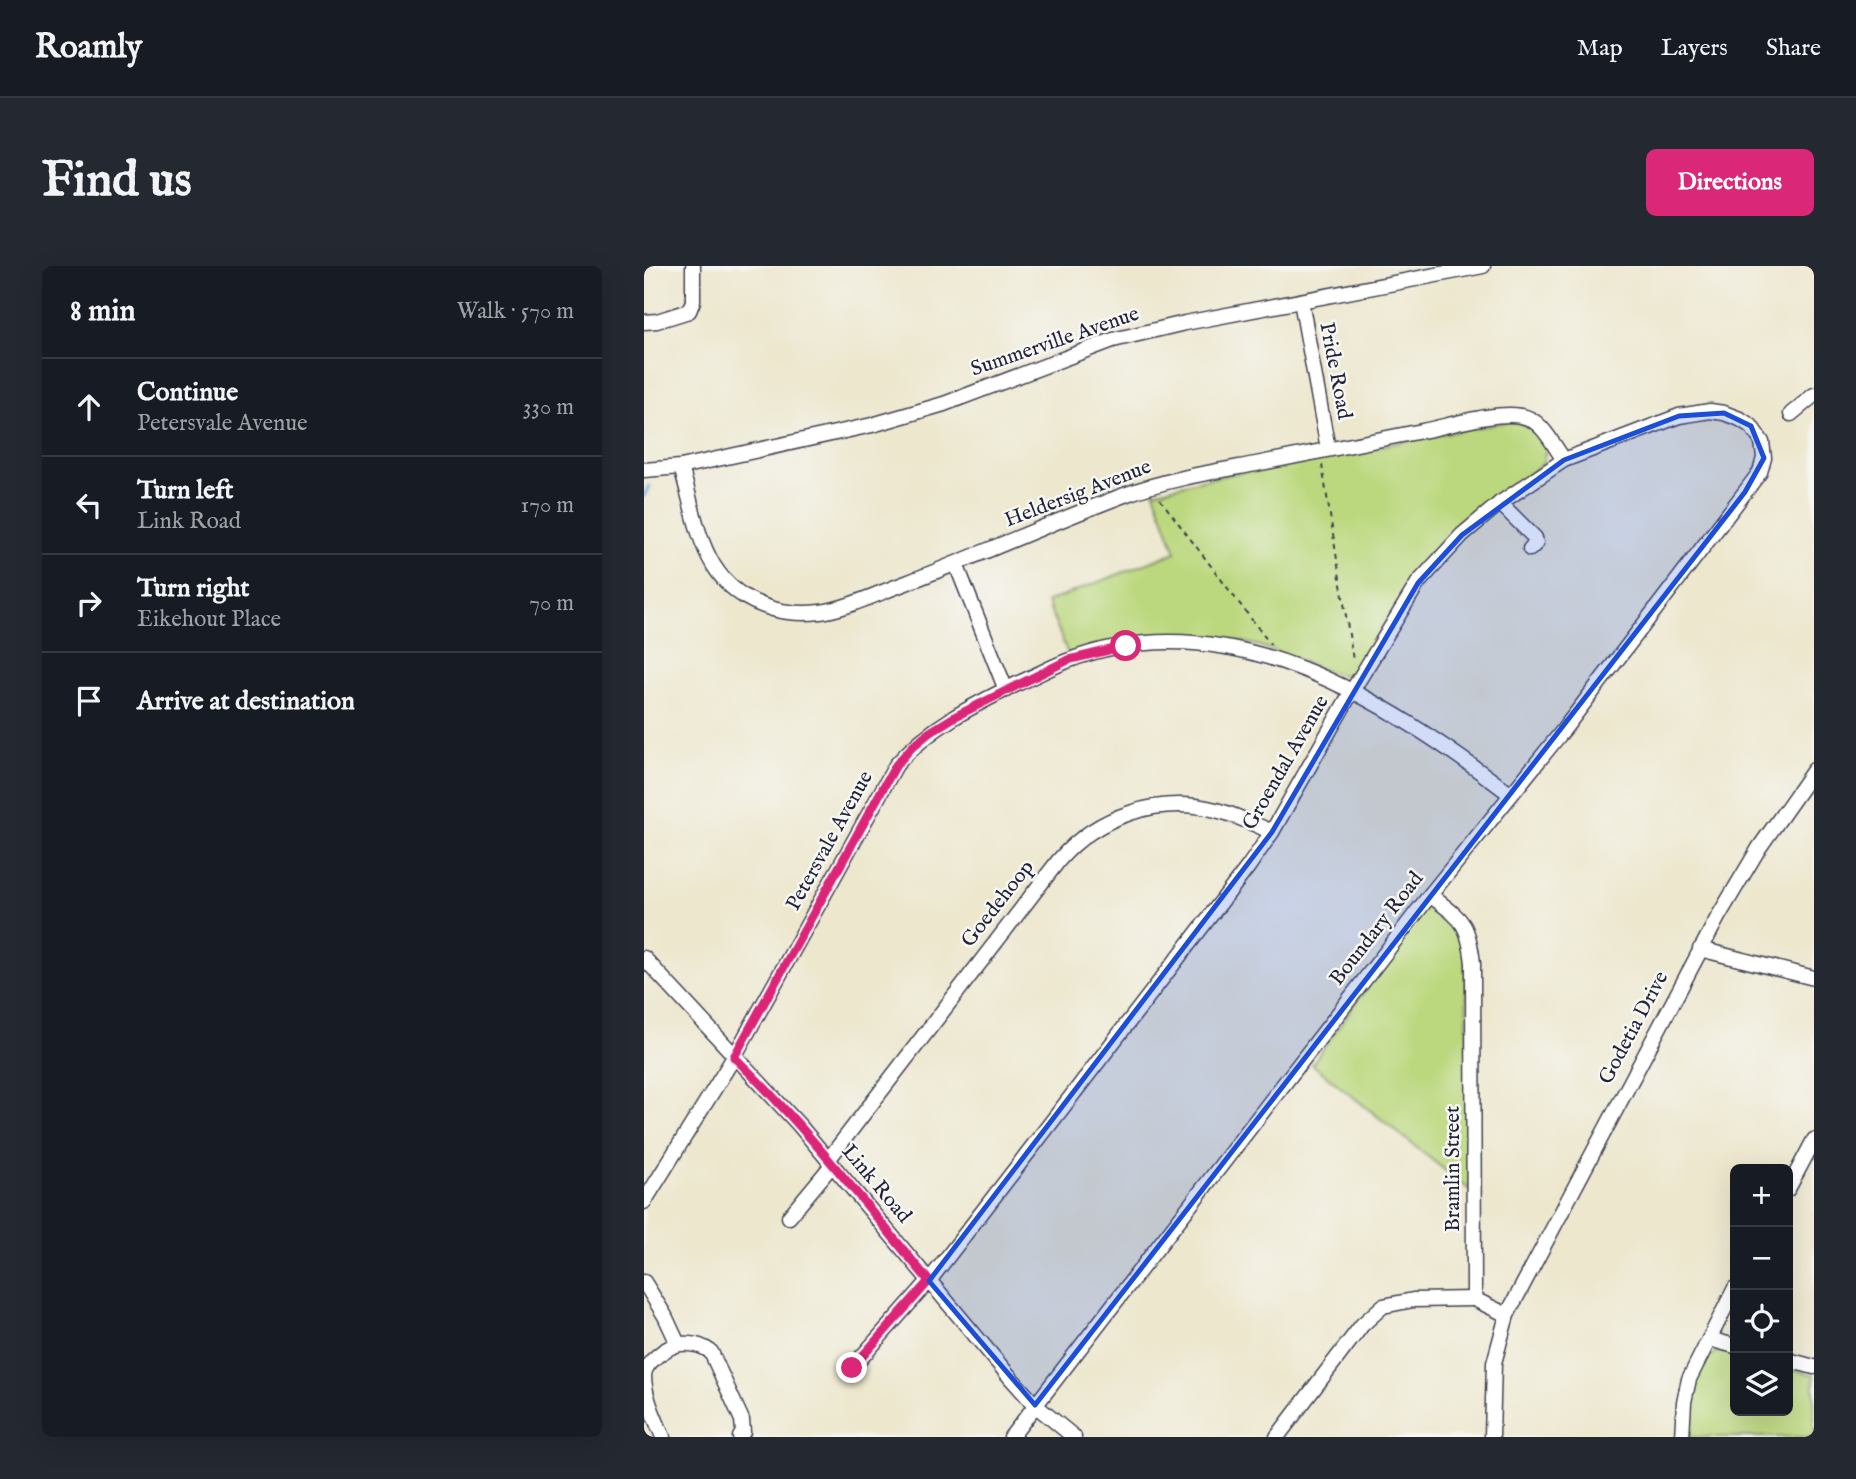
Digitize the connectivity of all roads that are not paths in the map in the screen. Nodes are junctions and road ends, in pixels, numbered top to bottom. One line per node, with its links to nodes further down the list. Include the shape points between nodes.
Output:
1 (693, 266): 4 (street, via 690,311)
2 (1483, 266): 3 (street, Summerville Avenue)
3 (1301, 301): 8 (street, Pride Road); 10 (street, Summerville Avenue, via 1113,340 944,404)
4 (644, 322)
5 (1814, 395): 6 (street)
6 (1791, 414)
7 (1762, 442): 9 (street, Groendal Avenue, via 1740,419 1710,411 1679,416); 18 (street, Boundary Road, via 1764,458 1745,492)
8 (1324, 450): 9 (street, Heldersig Avenue, via 1519,415 1538,425); 14 (street, Heldersig Avenue, via 1129,493)
9 (1564, 460): 12 (street, Groendal Avenue)
10 (681, 467): 11 (street, Summerville Avenue); 14 (street, Heldersig Avenue, via 716,574 733,589 771,609 822,612)
11 (644, 470)
12 (1500, 503): 13 (street, via 1535,538); 15 (street, Groendal Avenue, via 1462,535 1418,583)
13 (1530, 549)
14 (956, 564): 16 (street)
15 (1354, 687): 16 (street, Petersvale Avenue, via 1266,655 1222,645 1170,642 1126,646 1068,660); 18 (street, Petersvale Avenue); 19 (street, Groendal Avenue)
16 (1006, 690): 24 (street, Petersvale Avenue, via 930,732 896,765)
17 (1814, 770): 21 (street, Godetia Drive, via 1759,848)
18 (1510, 794): 20 (street, Boundary Road)
19 (1272, 832): 26 (street, Goedehoop, via 1217,810 1166,805 1133,812 1086,834 1059,860); 32 (street, Groendal Avenue)
20 (1430, 895): 35 (street, Bramlin Street, via 1466,928 1473,963); 43 (street, Boundary Road)
21 (1700, 949): 23 (street); 36 (street, Godetia Drive)
22 (644, 958): 24 (street, Link Road)
23 (1814, 978)
24 (734, 1057): 26 (street, Link Road); 30 (street, Petersvale Avenue)
25 (1814, 1140): 27 (street)
26 (830, 1163): 31 (street, Goedehoop); 32 (street, Link Road)
27 (1799, 1168): 28 (street); 29 (street)
28 (1814, 1172)
29 (1793, 1179)
30 (644, 1202)
31 (789, 1217)
32 (929, 1281): 42 (street, Groendal Avenue); 43 (street, Link Road)
33 (644, 1282): 38 (street)
34 (1734, 1290): 37 (street)
35 (1474, 1300): 36 (street); 48 (street, via 1413,1300 1383,1306 1362,1325)
36 (1507, 1315): 49 (street, via 1494,1363)
37 (1709, 1339): 39 (street); 50 (street, via 1689,1379)
38 (678, 1344): 44 (street, via 645,1369 645,1390); 45 (street, via 702,1346 714,1356 742,1420)
39 (1730, 1345)
40 (1793, 1361): 41 (street)
41 (1814, 1367)
42 (852, 1368)
43 (1035, 1405): 46 (street, Boundary Road); 47 (street, Link Road)
44 (663, 1437)
45 (740, 1437)
46 (1011, 1437)
47 (1074, 1437)
48 (1277, 1437)
49 (1492, 1437)
50 (1682, 1437)

